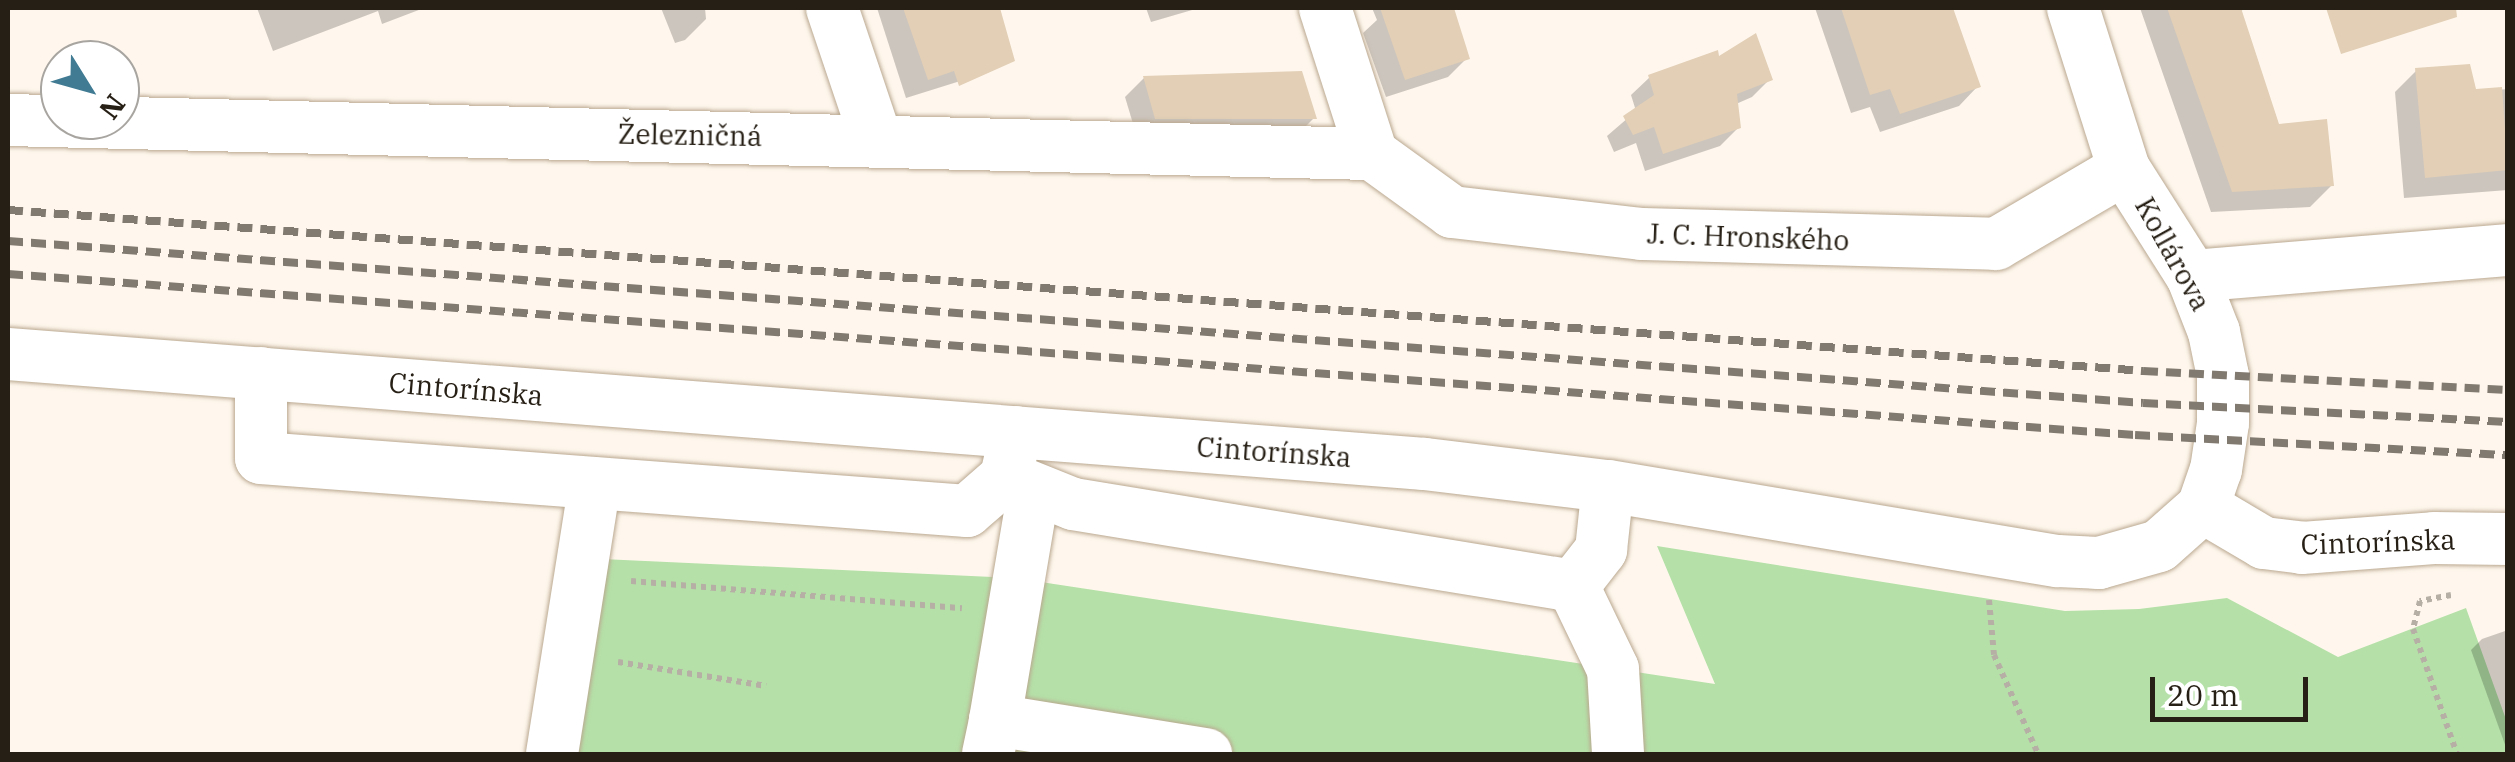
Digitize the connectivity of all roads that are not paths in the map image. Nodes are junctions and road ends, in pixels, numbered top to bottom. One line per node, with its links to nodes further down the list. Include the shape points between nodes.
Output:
1 (832, 8): 5 (street)
2 (1326, 8): 6 (street)
3 (2073, 8): 7 (street, Kollárova)
4 (8, 120): 5 (street, Železničná)
5 (876, 139): 6 (street, Železničná)
6 (1372, 154): 7 (street, J. C. Hronského, via 1452,212 1642,234 1996,244)
7 (2124, 169): 9 (street, Kollárova)
8 (2508, 250): 9 (street)
9 (2192, 276): 15 (street, Kollárova, via 2223,376 2224,423)
10 (8, 354): 11 (street, Cintorínska)
11 (261, 373): 12 (street, Cintorínska); 13 (street, via 261,458)
12 (1018, 466): 13 (street, via 967,511); 14 (street, Cintorínska, via 1408,463); 17 (street, via 1072,504); 18 (street, via 1014,612)
13 (595, 483): 19 (street)
14 (1608, 486): 15 (street, Cintorínska, via 2099,563 2159,546); 17 (street, via 1601,550)
15 (2203, 507): 16 (street, Cintorínska, via 2264,542 2302,548)
16 (2508, 539)
17 (1574, 586): 21 (street, via 1613,669)
18 (992, 737): 20 (street)
19 (552, 754)
20 (1206, 754)
21 (1618, 754)

